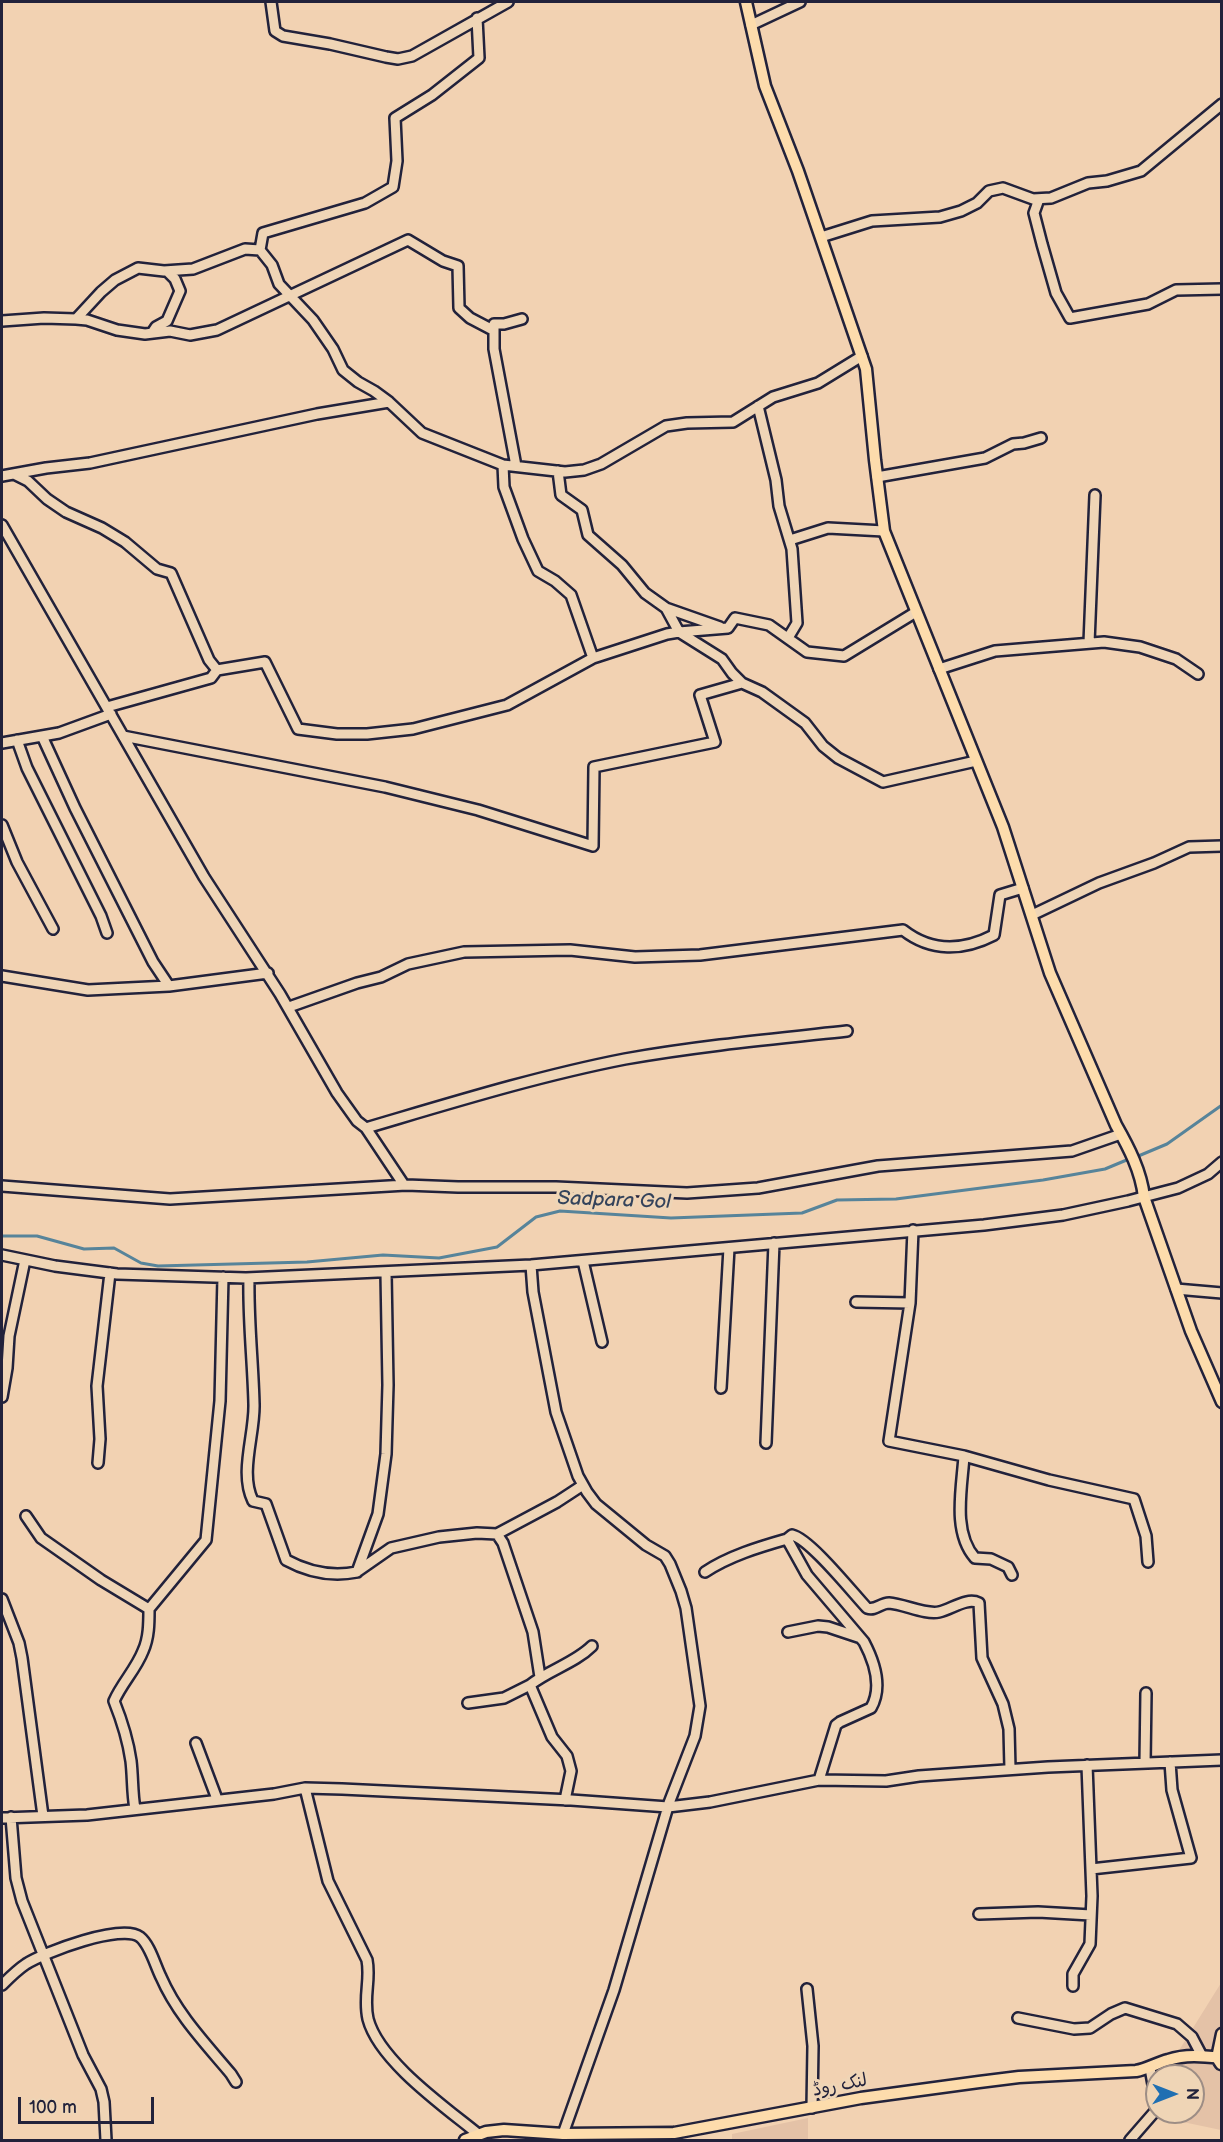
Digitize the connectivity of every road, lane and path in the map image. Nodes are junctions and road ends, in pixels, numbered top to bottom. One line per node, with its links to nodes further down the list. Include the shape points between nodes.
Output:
1 (271, 2): 5 (street, via 275,31 283,36 398,58 412,56)
2 (508, 2): 5 (street)
3 (746, 2): 6 (main road)
4 (800, 2): 6 (street)
5 (477, 18): 10 (street, via 479,58 395,118 397,161 393,187 365,203 263,233)
6 (751, 25): 9 (main road, via 765,86)
7 (1221, 104): 8 (street, via 1141,171)
8 (1039, 199): 9 (street, via 1003,188 989,191 961,211 940,217 872,221); 12 (street, via 1034,213 1042,244 1056,293 1070,318 1148,304 1176,290)
9 (822, 237): 19 (main road)
10 (260, 250): 11 (street, via 245,249 193,269); 13 (street)
11 (166, 271): 14 (street, via 138,268 115,280); 18 (street, via 180,291 167,321)
12 (1221, 289)
13 (291, 297): 17 (street, via 408,240 458,266 459,308); 18 (street, via 217,330 190,335); 20 (street, via 313,320 343,370)
14 (76, 319): 16 (street); 18 (street, via 117,330)
15 (522, 319): 24 (street, via 494,324 494,350)
16 (2, 321)
17 (491, 329)
18 (152, 333)
19 (862, 356): 21 (street, via 818,383 772,397); 28 (main road, via 867,369)
20 (389, 402): 23 (street, via 422,433); 26 (street, via 90,463)
21 (758, 406): 25 (street, via 733,422 666,426 601,464 584,470); 33 (street)
22 (1041, 438): 28 (street, via 1013,444 985,458)
23 (503, 465): 24 (street); 40 (street, via 504,487 523,539 538,571 571,595)
24 (516, 466): 25 (street)
25 (558, 471): 34 (street, via 561,495 582,510 588,535 622,565 645,593)
26 (14, 474): 27 (street); 42 (street, via 66,512 102,528 157,569 171,573)
27 (2, 476)
28 (877, 477): 31 (main road)
29 (1095, 495): 39 (street)
30 (2, 525): 32 (street)
31 (884, 531): 33 (street, via 828,528); 35 (main road)
32 (6, 540): 45 (street)
33 (790, 540): 38 (street, via 797,623)
34 (666, 608): 36 (street); 37 (street)
35 (916, 612): 38 (street, via 844,656 807,652); 41 (main road)
36 (723, 628): 37 (street); 38 (street, via 728,628 735,618 769,625)
37 (679, 632): 40 (street); 44 (street, via 722,660)
38 (788, 638)
39 (1089, 643): 41 (street, via 995,651); 43 (street, via 1140,646 1176,659)
40 (593, 658): 42 (street, via 507,705 413,729 367,734 298,729 265,662)
41 (939, 669): 50 (main road)
42 (217, 670): 45 (street, via 211,678)
43 (1197, 674)
44 (742, 683): 47 (street, via 700,695 715,742 594,766 593,846 478,810 385,787); 50 (street, via 762,692 805,723 838,758 883,782)
45 (109, 711): 46 (street, via 59,733); 47 (street)
46 (42, 736): 48 (street); 59 (street, via 153,962)
47 (123, 736): 57 (street, via 204,877)
48 (17, 740): 49 (street); 56 (street)
49 (2, 743)
50 (976, 761): 53 (main road, via 1004,827)
51 (2, 825): 55 (street)
52 (1221, 846): 54 (street, via 1189,847)
53 (1023, 888): 54 (main road); 60 (street, via 1000,895 994,935 956,947 916,941 903,930 700,955 464,952 408,964 381,977)
54 (1032, 915): 63 (main road, via 1050,973)
55 (53, 929)
56 (106, 933)
57 (268, 973): 59 (street); 60 (street)
58 (2, 976): 59 (street, via 88,990)
59 (169, 986)
60 (288, 1007): 62 (street, via 338,1093)
61 (847, 1031): 62 (street, via 625,1059 479,1094)
62 (366, 1128): 65 (street)
63 (1122, 1136): 65 (street, via 1072,1151 878,1166 758,1188 687,1193); 67 (main road, via 1142,1180)
64 (1221, 1162): 67 (street, via 1208,1174 1178,1188)
65 (404, 1185): 66 (street, via 170,1199)
66 (2, 1186)
67 (1144, 1197): 68 (street, via 1064,1215); 79 (main road)
68 (913, 1230): 69 (street); 82 (street)
69 (774, 1243): 70 (street); 87 (street)
70 (729, 1248): 73 (street); 84 (street)
71 (2, 1255): 72 (street)
72 (25, 1260): 75 (street); 85 (street, via 9,1336)
73 (583, 1261): 74 (street); 83 (street)
74 (531, 1265): 76 (street); 90 (street, via 556,1412)
75 (110, 1273): 77 (street); 89 (street, via 97,1386)
76 (386, 1273): 78 (street); 95 (street, via 386,1454 378,1514)
77 (223, 1277): 78 (street); 99 (street, via 220,1401 206,1540)
78 (249, 1278): 95 (street, via 254,1408 248,1491 253,1501 266,1504 286,1560 318,1573)
79 (1176, 1289): 80 (street); 86 (main road)
80 (1221, 1293)
81 (856, 1302): 82 (street)
82 (910, 1304): 88 (street, via 889,1441)
83 (602, 1342)
84 (721, 1388)
85 (2, 1397)
86 (1221, 1402)
87 (766, 1443)
88 (964, 1456): 94 (street, via 1134,1499 1146,1536); 97 (street, via 964,1540 975,1558 991,1559 1008,1567)
89 (98, 1463)
90 (583, 1485): 92 (street); 118 (street, via 596,1504 665,1556 681,1591 700,1693 700,1714)
91 (26, 1516): 99 (street, via 41,1538)
92 (497, 1534): 95 (street, via 439,1537 391,1548); 104 (street, via 533,1632)
93 (787, 1539): 96 (street, via 726,1560); 102 (street, via 807,1575); 113 (street, via 799,1536 872,1610 889,1603 938,1612 979,1603 982,1658 1003,1704)
94 (1148, 1562)
95 (357, 1572)
96 (705, 1572)
97 (1012, 1575)
98 (2, 1599): 100 (street)
99 (149, 1609): 119 (street, via 144,1651 114,1701 124,1725)
100 (4, 1612): 120 (street, via 22,1658)
101 (788, 1632): 102 (street, via 818,1626)
102 (858, 1637): 114 (street, via 875,1668 874,1703 836,1725)
103 (592, 1646): 104 (street, via 583,1655)
104 (540, 1677): 105 (street)
105 (530, 1685): 107 (street, via 504,1698); 117 (street, via 552,1737 567,1756 571,1771)
106 (1146, 1693): 111 (street)
107 (468, 1703)
108 (196, 1743): 116 (street)
109 (1221, 1760): 110 (street)
110 (1170, 1762): 111 (street); 122 (street, via 1172,1790 1191,1858)
111 (1145, 1763): 112 (street)
112 (1087, 1765): 113 (street); 122 (street)
113 (1010, 1769): 114 (street, via 886,1781)
114 (819, 1780): 118 (street)
115 (305, 1788): 116 (street); 117 (street); 138 (street, via 328,1881 368,1960 365,2001 376,2040 406,2073)
116 (217, 1799): 119 (street)
117 (565, 1800): 118 (street)
118 (668, 1807): 139 (street, via 614,1990)
119 (135, 1809): 120 (street)
120 (43, 1816): 121 (street)
121 (6, 1818): 125 (street, via 22,1901)
122 (1091, 1869): 124 (street)
123 (979, 1914): 124 (street)
124 (1091, 1915): 127 (street, via 1090,1944 1073,1974)
125 (43, 1955): 126 (street); 135 (street, via 98,1936 129,1932 141,1937 175,2007); 140 (street, via 101,2090)
126 (2, 1985)
127 (1073, 1986)
128 (807, 1989): 136 (street, via 813,2046)
129 (1018, 2018): 131 (street, via 1074,2030 1090,2028 1125,2008 1177,2024 1192,2037)
130 (1221, 2034): 132 (main road)
131 (1202, 2056): 132 (main road, لنک روڈ); 133 (main road, لنک روڈ, via 1181,2056)
132 (1220, 2060)
133 (1158, 2064)
134 (1145, 2069): 136 (main road, لنک روڈ, via 999,2079)
135 (236, 2082)
136 (812, 2108): 139 (main road, لنک روڈ, via 674,2133)
137 (1145, 2122): 142 (street)
138 (478, 2134): 139 (main road, لنک روڈ, via 504,2130); 141 (main road, لنک روڈ)
139 (563, 2134)
140 (106, 2140)
141 (465, 2140)
142 (1130, 2140)

